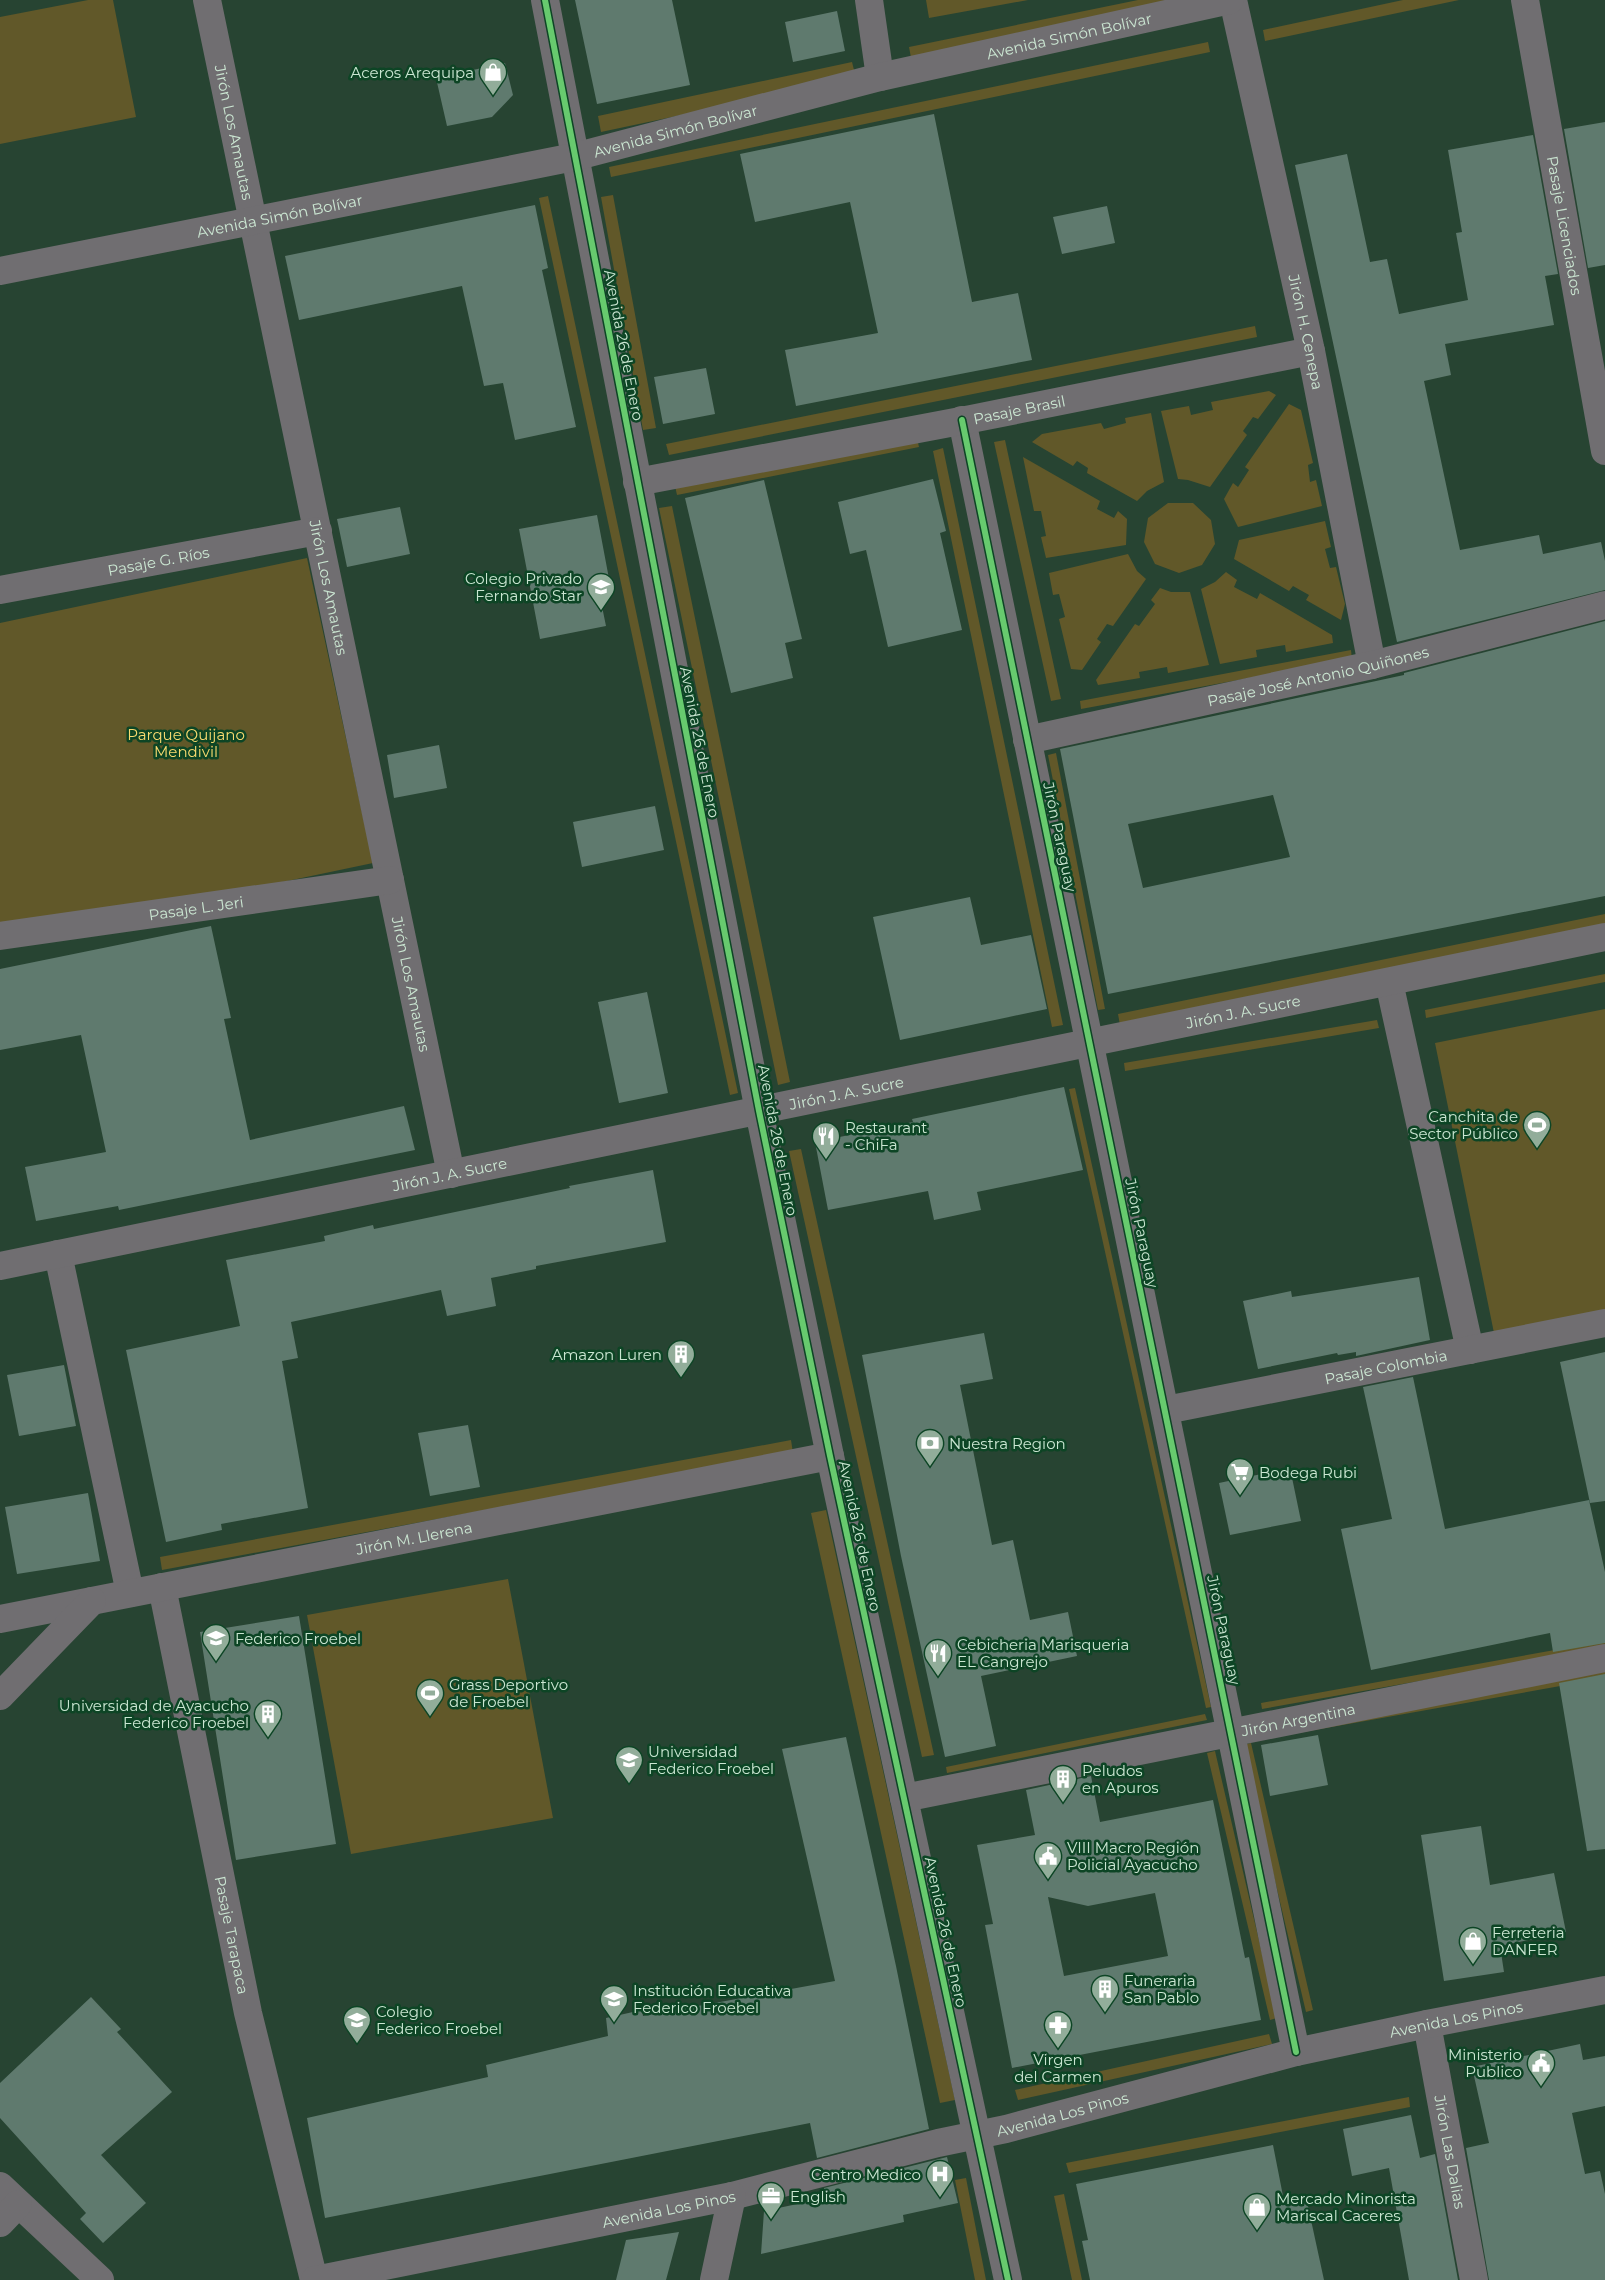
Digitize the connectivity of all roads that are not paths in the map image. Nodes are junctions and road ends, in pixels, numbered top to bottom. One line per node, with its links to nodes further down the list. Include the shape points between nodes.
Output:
1 (207, 0): 8 (street, Jirón Los Amautas)
2 (545, 0): 7 (street, Avenida 26 de Enero)
3 (869, 0): 6 (street)
4 (1231, 0): 6 (street, Avenida Simón Bolívar); 10 (street, Jirón H. Cenepa)
5 (1524, 0): 12 (street, Pasaje Licenciados)
6 (880, 77): 7 (street, Avenida Simón Bolívar)
7 (574, 158): 8 (street, Avenida Simón Bolívar); 13 (street, Avenida 26 de Enero)
8 (253, 221): 9 (street, Avenida Simón Bolívar); 14 (street, Jirón Los Amautas)
9 (0, 271)
10 (1311, 351): 11 (street, Pasaje Brasil); 17 (street, Jirón H. Cenepa)
11 (962, 420): 13 (street, Pasaje Brasil); 18 (street, Jirón Paraguay)
12 (1605, 451)
13 (637, 482): 24 (street, Avenida 26 de Enero)
14 (318, 531): 15 (street, Pasaje G. Ríos); 19 (street, Jirón Los Amautas)
15 (0, 590)
16 (1605, 604): 17 (street, Pasaje José Antonio Quiñones)
17 (1372, 665): 18 (street, Pasaje José Antonio Quiñones)
18 (1027, 740): 23 (street, Jirón Paraguay)
19 (390, 880): 20 (street, Pasaje L. Jeri); 25 (street, Jirón Los Amautas)
20 (0, 936)
21 (1605, 937): 22 (street, Jirón J. A. Sucre)
22 (1388, 982): 23 (street, Jirón J. A. Sucre); 29 (street)
23 (1090, 1043): 24 (street, Jirón J. A. Sucre); 30 (street, Jirón Paraguay)
24 (759, 1111): 25 (street, Jirón J. A. Sucre); 31 (street, Avenida 26 de Enero)
25 (451, 1174): 26 (street, Jirón J. A. Sucre)
26 (58, 1254): 27 (street, Jirón J. A. Sucre); 33 (street)
27 (0, 1266)
28 (1605, 1323): 29 (street, Pasaje Colombia)
29 (1470, 1350): 30 (street, Pasaje Colombia)
30 (1166, 1410): 38 (street, Jirón Paraguay)
31 (830, 1456): 32 (street, Jirón M. Llerena); 39 (street, Avenida 26 de Enero)
32 (162, 1587): 33 (street, Jirón M. Llerena); 47 (street, Pasaje Tarapaca, via 248,2013)
33 (130, 1593): 34 (street, Jirón M. Llerena)
34 (92, 1601): 35 (street, Jirón M. Llerena); 37 (street)
35 (0, 1619)
36 (1605, 1658): 38 (street, Jirón Argentina)
37 (0, 1696)
38 (1232, 1732): 39 (street, Jirón Argentina); 42 (street, Jirón Paraguay)
39 (904, 1798): 43 (street, Avenida 26 de Enero, via 968,2088)
40 (1605, 1990): 41 (street, Avenida Los Pinos)
41 (1427, 2024): 42 (street, Avenida Los Pinos); 50 (street, Jirón Las Dalias)
42 (1296, 2052): 43 (street, Avenida Los Pinos)
43 (975, 2136): 44 (street, Avenida Los Pinos); 49 (street, Avenida 26 de Enero)
44 (732, 2196): 47 (street, Avenida Los Pinos); 48 (street)
45 (6, 2205): 46 (street)
46 (100, 2280)
47 (315, 2280)
48 (714, 2280)
49 (1008, 2280)
50 (1474, 2280)

